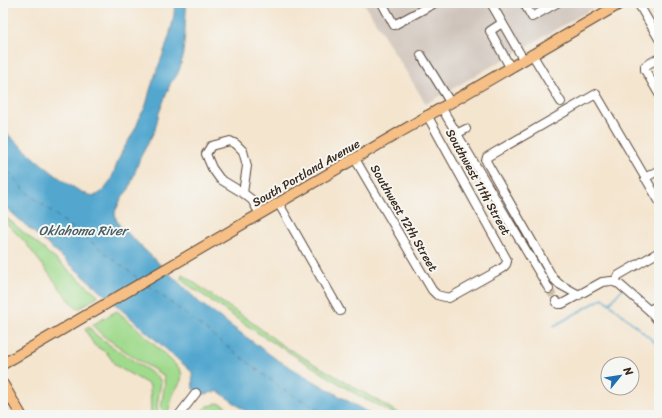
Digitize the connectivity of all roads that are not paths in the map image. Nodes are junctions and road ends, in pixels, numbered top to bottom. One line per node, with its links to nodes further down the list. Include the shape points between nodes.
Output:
1 (382, 3): 2 (street, via 394,25)
2 (435, 3)
3 (491, 3): 8 (street)
4 (524, 3): 5 (street, via 532,17)
5 (557, 3)
6 (621, 3): 10 (main road, South Portland Avenue)
7 (638, 3): 9 (street)
8 (502, 23): 13 (street); 14 (street, via 490,31)
9 (659, 40)
10 (532, 54): 13 (main road, South Portland Avenue); 16 (street)
11 (421, 55): 17 (street)
12 (659, 58): 15 (street, via 646,66 645,70)
13 (523, 59): 14 (main road, South Portland Avenue)
14 (510, 67): 17 (main road, South Portland Avenue)
15 (659, 94)
16 (561, 102)
17 (446, 105): 18 (main road, South Portland Avenue); 20 (street)
18 (427, 115): 21 (main road, South Portland Avenue); 31 (street, Southwest 11th Street, via 507,260 505,266 449,298 437,295)
19 (466, 129): 20 (street)
20 (458, 133): 30 (street, via 473,152)
21 (355, 159): 26 (main road, South Portland Avenue); 31 (street, Southwest 12th Street)
22 (659, 170): 23 (street)
23 (645, 178): 25 (street); 32 (street, via 596,94 486,159 553,278 559,284)
24 (243, 193): 24 (street, via 220,179 212,168 206,154 211,146 230,141 243,151 247,166); 27 (street, via 252,200)
25 (659, 201)
26 (279, 204): 27 (main road, South Portland Avenue); 36 (street)
27 (260, 214): 38 (main road, South Portland Avenue)
28 (659, 252): 29 (street, via 619,275)
29 (613, 282): 32 (street, via 602,282); 35 (street, via 619,284)
30 (550, 289)
31 (432, 290)
32 (580, 294): 33 (street, via 562,304)
33 (556, 301)
34 (659, 305): 35 (street)
35 (649, 310): 37 (street)
36 (340, 311)
37 (659, 322)
38 (3, 364)
39 (3, 384): 41 (main road)
40 (196, 393): 42 (street)
41 (21, 415)
42 (179, 415)

